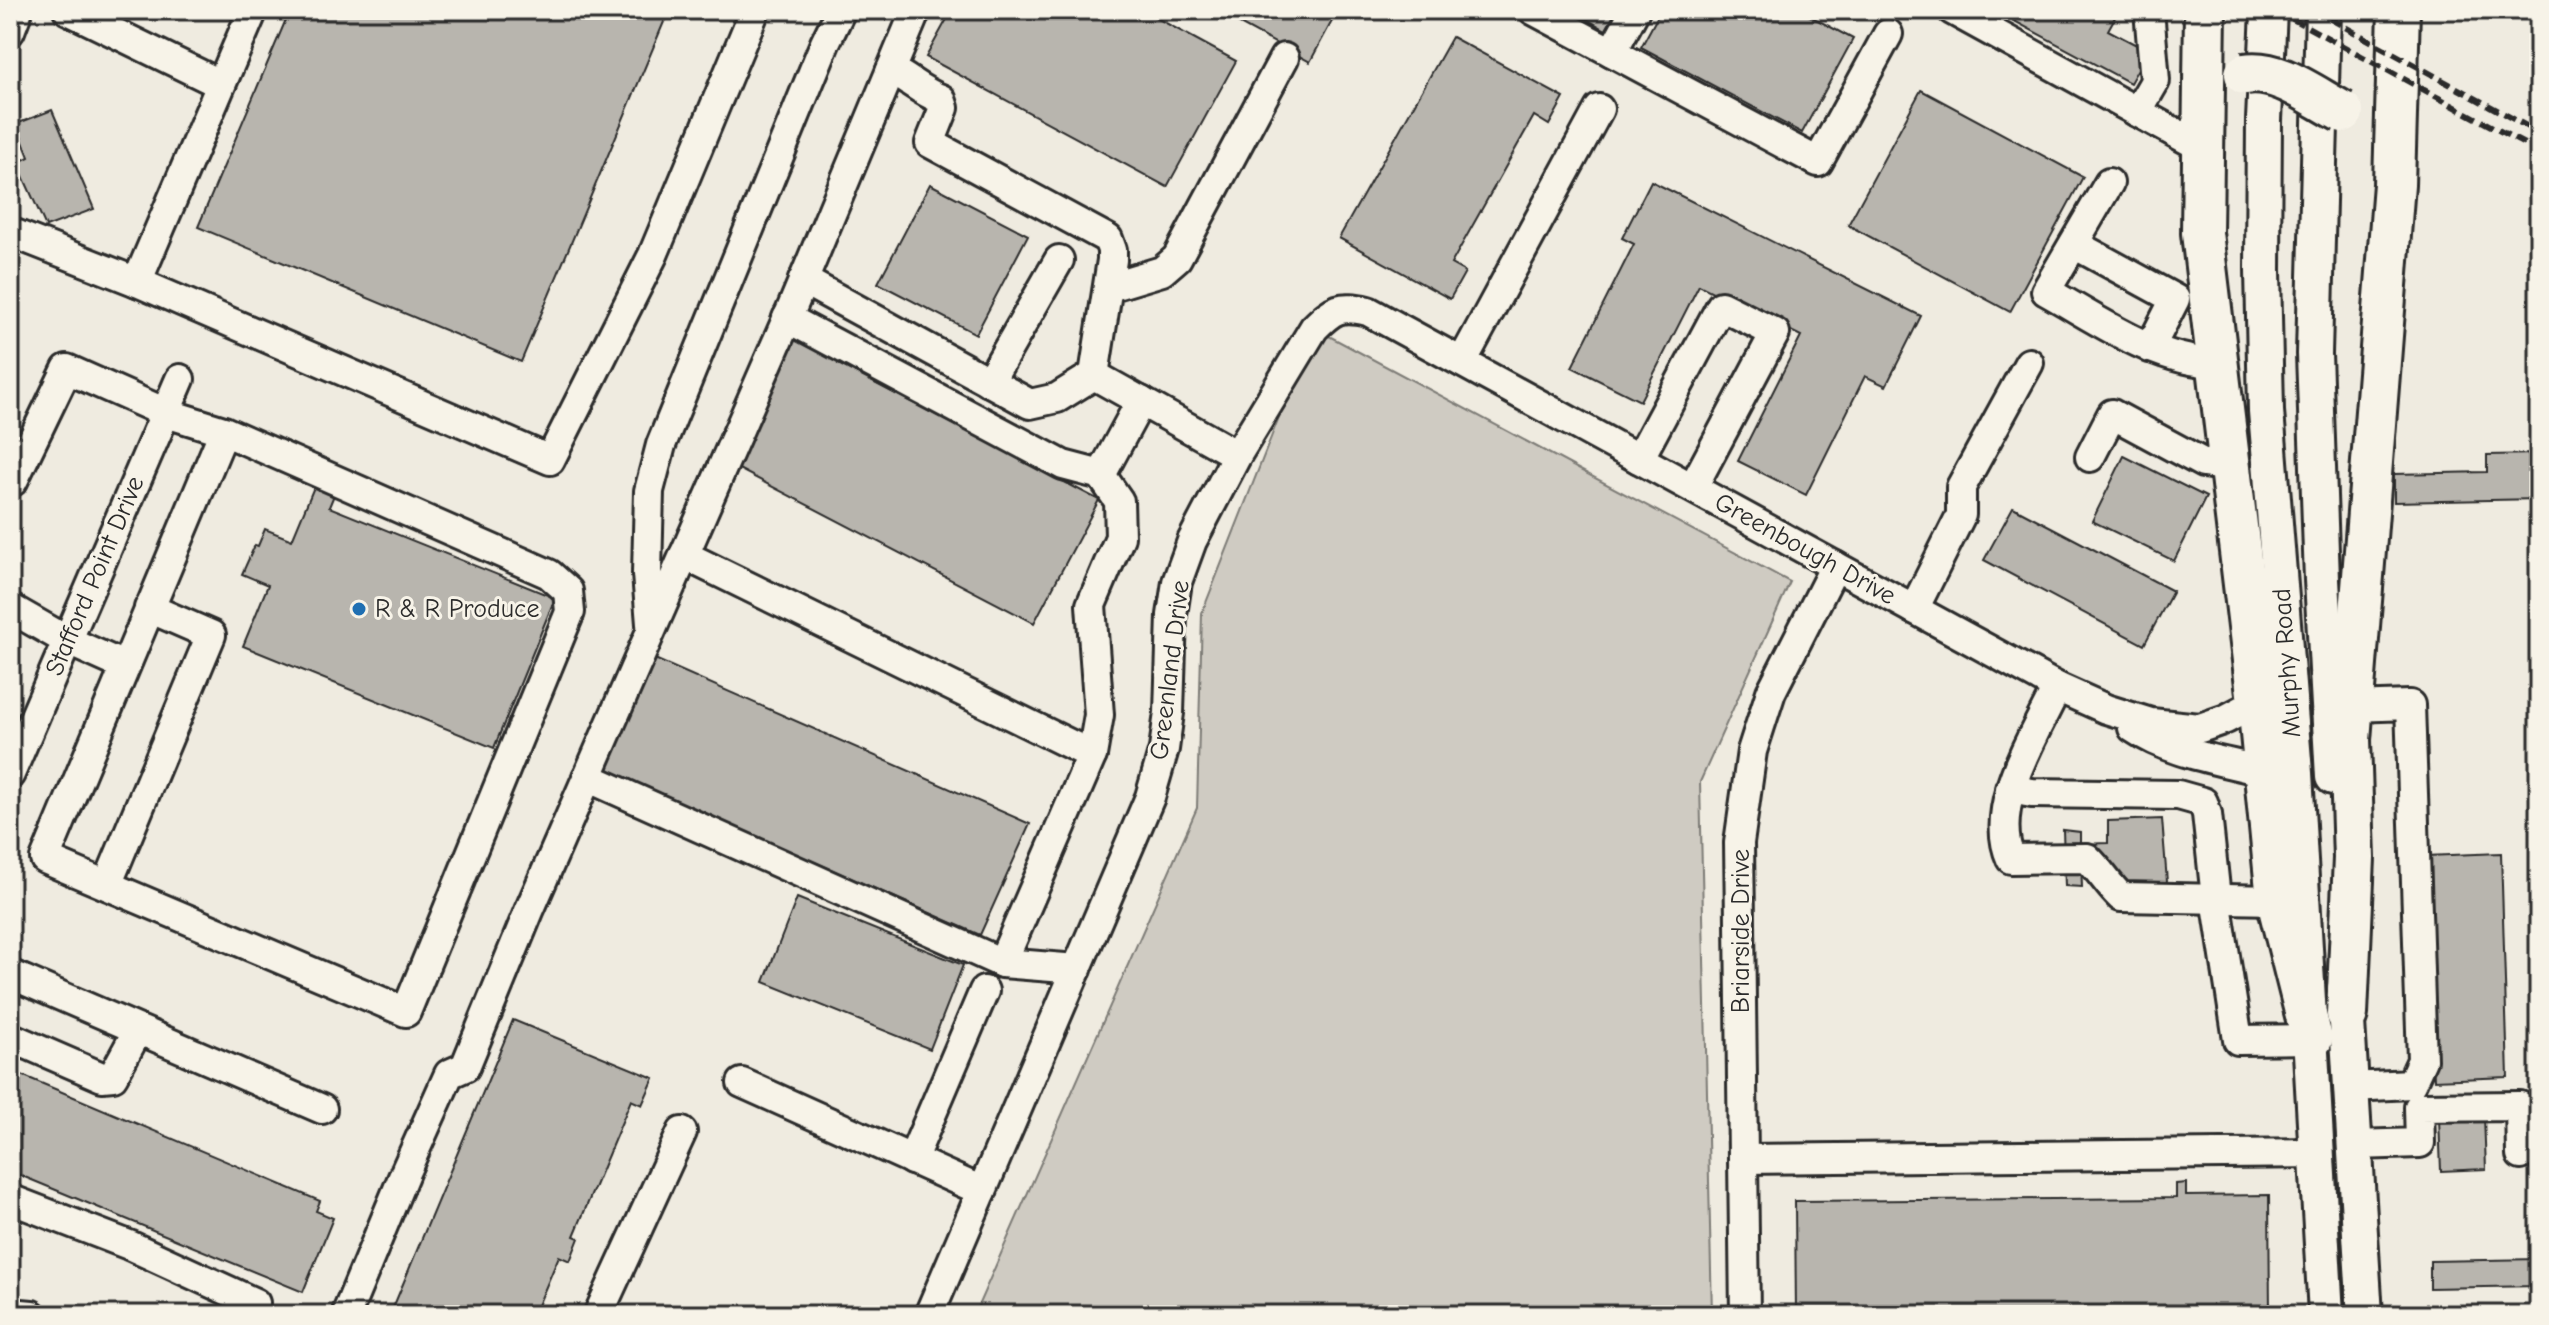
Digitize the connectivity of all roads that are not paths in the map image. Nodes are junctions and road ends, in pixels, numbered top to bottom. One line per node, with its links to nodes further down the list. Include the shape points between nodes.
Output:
1 (18, 10): 15 (street)
2 (68, 10): 20 (street)
3 (253, 10): 20 (street)
4 (755, 10): 31 (street, via 653,255 550,460)
5 (841, 10): 57 (street, via 661,445 649,491)
6 (916, 10): 19 (street)
7 (1533, 10): 17 (street)
8 (1635, 10): 17 (street)
9 (1952, 10): 23 (street)
10 (2149, 10): 23 (street, via 2155,81)
11 (2205, 10): 21 (highway)
12 (2269, 10): 76 (main road, Murphy Road, via 2264,120 2266,411)
13 (2323, 10): 76 (main road, Murphy Road, via 2314,354 2337,857)
14 (2403, 19): 26 (highway)
15 (10, 31)
16 (1888, 34): 17 (street, via 1818,162)
17 (1612, 52)
18 (1284, 58): 32 (street, via 1177,258 1162,271)
19 (891, 70): 30 (street); 32 (street, via 941,99 944,108 930,143 1108,239)
20 (220, 84): 31 (street)
21 (2204, 106): 24 (highway); 26 (highway, bridge, via 2229,81 2245,74 2260,71 2276,77 2343,112 2375,138)
22 (1599, 109): 35 (street)
23 (2137, 112): 24 (street)
24 (2203, 148): 37 (highway, via 2202,233)
25 (2109, 183): 28 (street)
26 (2394, 184): 62 (highway)
27 (10, 232): 31 (street)
28 (2074, 244): 34 (street, via 2175,299); 34 (street, via 2046,291)
29 (1059, 260): 40 (street)
30 (803, 280): 33 (street); 40 (street)
31 (137, 282)
32 (1109, 287): 38 (street)
33 (787, 318): 49 (street, via 1063,465); 52 (street)
34 (2150, 348): 37 (street, via 2176,358)
35 (1462, 362): 41 (street, Greenland Drive); 45 (street, Greenland Drive, via 1368,311 1347,306 1329,312)
36 (2029, 363): 56 (street, via 1961,487 1961,515)
37 (2217, 363): 48 (highway)
38 (1094, 375): 40 (street, via 1057,398 1030,404); 42 (street)
39 (180, 379): 43 (street, Stafford Point Drive)
40 (989, 382)
41 (1505, 386): 47 (street, Greenbough Drive)
42 (1141, 401): 45 (street); 49 (street)
43 (166, 413): 44 (street); 50 (street, via 67,369); 58 (street, Stafford Point Drive)
44 (224, 431): 55 (street); 69 (street, via 549,574 568,591 570,612 406,1012)
45 (1237, 455): 73 (street, Greenland Drive, via 1177,582 1164,749 1150,797)
46 (2090, 457): 48 (street, via 2112,414 2203,463)
47 (1639, 459): 51 (street, Greenbough Drive); 51 (street, via 1721,306 1775,333)
48 (2230, 467): 61 (highway)
49 (1101, 475): 64 (street, via 1119,501 1120,537 1091,605 1099,715)
50 (13, 481)
51 (1693, 487): 53 (street, Greenbough Drive)
52 (684, 555): 57 (street); 64 (street)
53 (1835, 566): 56 (street, Greenbough Drive); 86 (street, Briarside Drive, via 1771,692 1752,751 1739,843)
54 (10, 608): 58 (street)
55 (149, 608): 59 (street); 69 (street, via 211,635)
56 (1914, 609): 60 (street, Greenbough Drive)
57 (652, 629): 67 (street)
58 (66, 640): 59 (street); 66 (street, Stafford Point Drive)
59 (124, 666): 69 (street, via 45,859)
60 (2057, 687): 63 (street, Greenbough Drive); 68 (street)
61 (2258, 702): 63 (street, Greenbough Drive, via 2200,728 2151,723); 65 (highway)
62 (2352, 707): 76 (highway, via 2354,858); 80 (street, via 2410,705 2422,1060 2411,1084)
63 (2106, 709): 65 (street, Greenbough Drive, via 2146,737)
64 (1092, 755): 72 (street)
65 (2265, 772): 71 (highway)
66 (10, 774)
67 (587, 777): 72 (street); 94 (street, via 465,1067 449,1074)
68 (2010, 789): 70 (street, via 2178,795 2203,802); 70 (street, via 2004,814 2011,859 2087,858 2121,897)
69 (107, 885)
70 (2216, 898): 71 (street); 76 (street, via 2238,1040)
71 (2277, 900): 76 (highway)
72 (1002, 963): 73 (street)
73 (1077, 969): 88 (street, Greenland Drive)
74 (10, 974): 77 (street)
75 (984, 991): 87 (street)
76 (2323, 1022): 80 (main road, Murphy Road); 83 (main road, via 2332,1108 2341,1131); 84 (main road, Murphy Road)
77 (138, 1030): 78 (street, via 113,1076 102,1077); 81 (street)
78 (10, 1037)
79 (742, 1083): 87 (street)
80 (2351, 1087): 83 (main road, Murphy Road)
81 (322, 1109)
82 (682, 1132): 95 (street)
83 (2355, 1145): 85 (street, via 2420,1143 2419,1107 2520,1106); 90 (main road, Murphy Road)
84 (2316, 1153): 86 (street); 90 (main road, via 2335,1169 2352,1269); 98 (main road, Murphy Road)
85 (2521, 1155)
86 (1743, 1159): 97 (street, Briarside Drive)
87 (912, 1160): 88 (street)
88 (982, 1191): 96 (street, Greenland Drive)
89 (10, 1199): 93 (street, via 129,1245 255,1303)
90 (2364, 1303)
91 (10, 1313): 92 (street)
92 (32, 1315)
93 (250, 1315)
94 (346, 1315)
95 (598, 1315)
96 (929, 1315)
97 (1745, 1315)
98 (2326, 1315)

